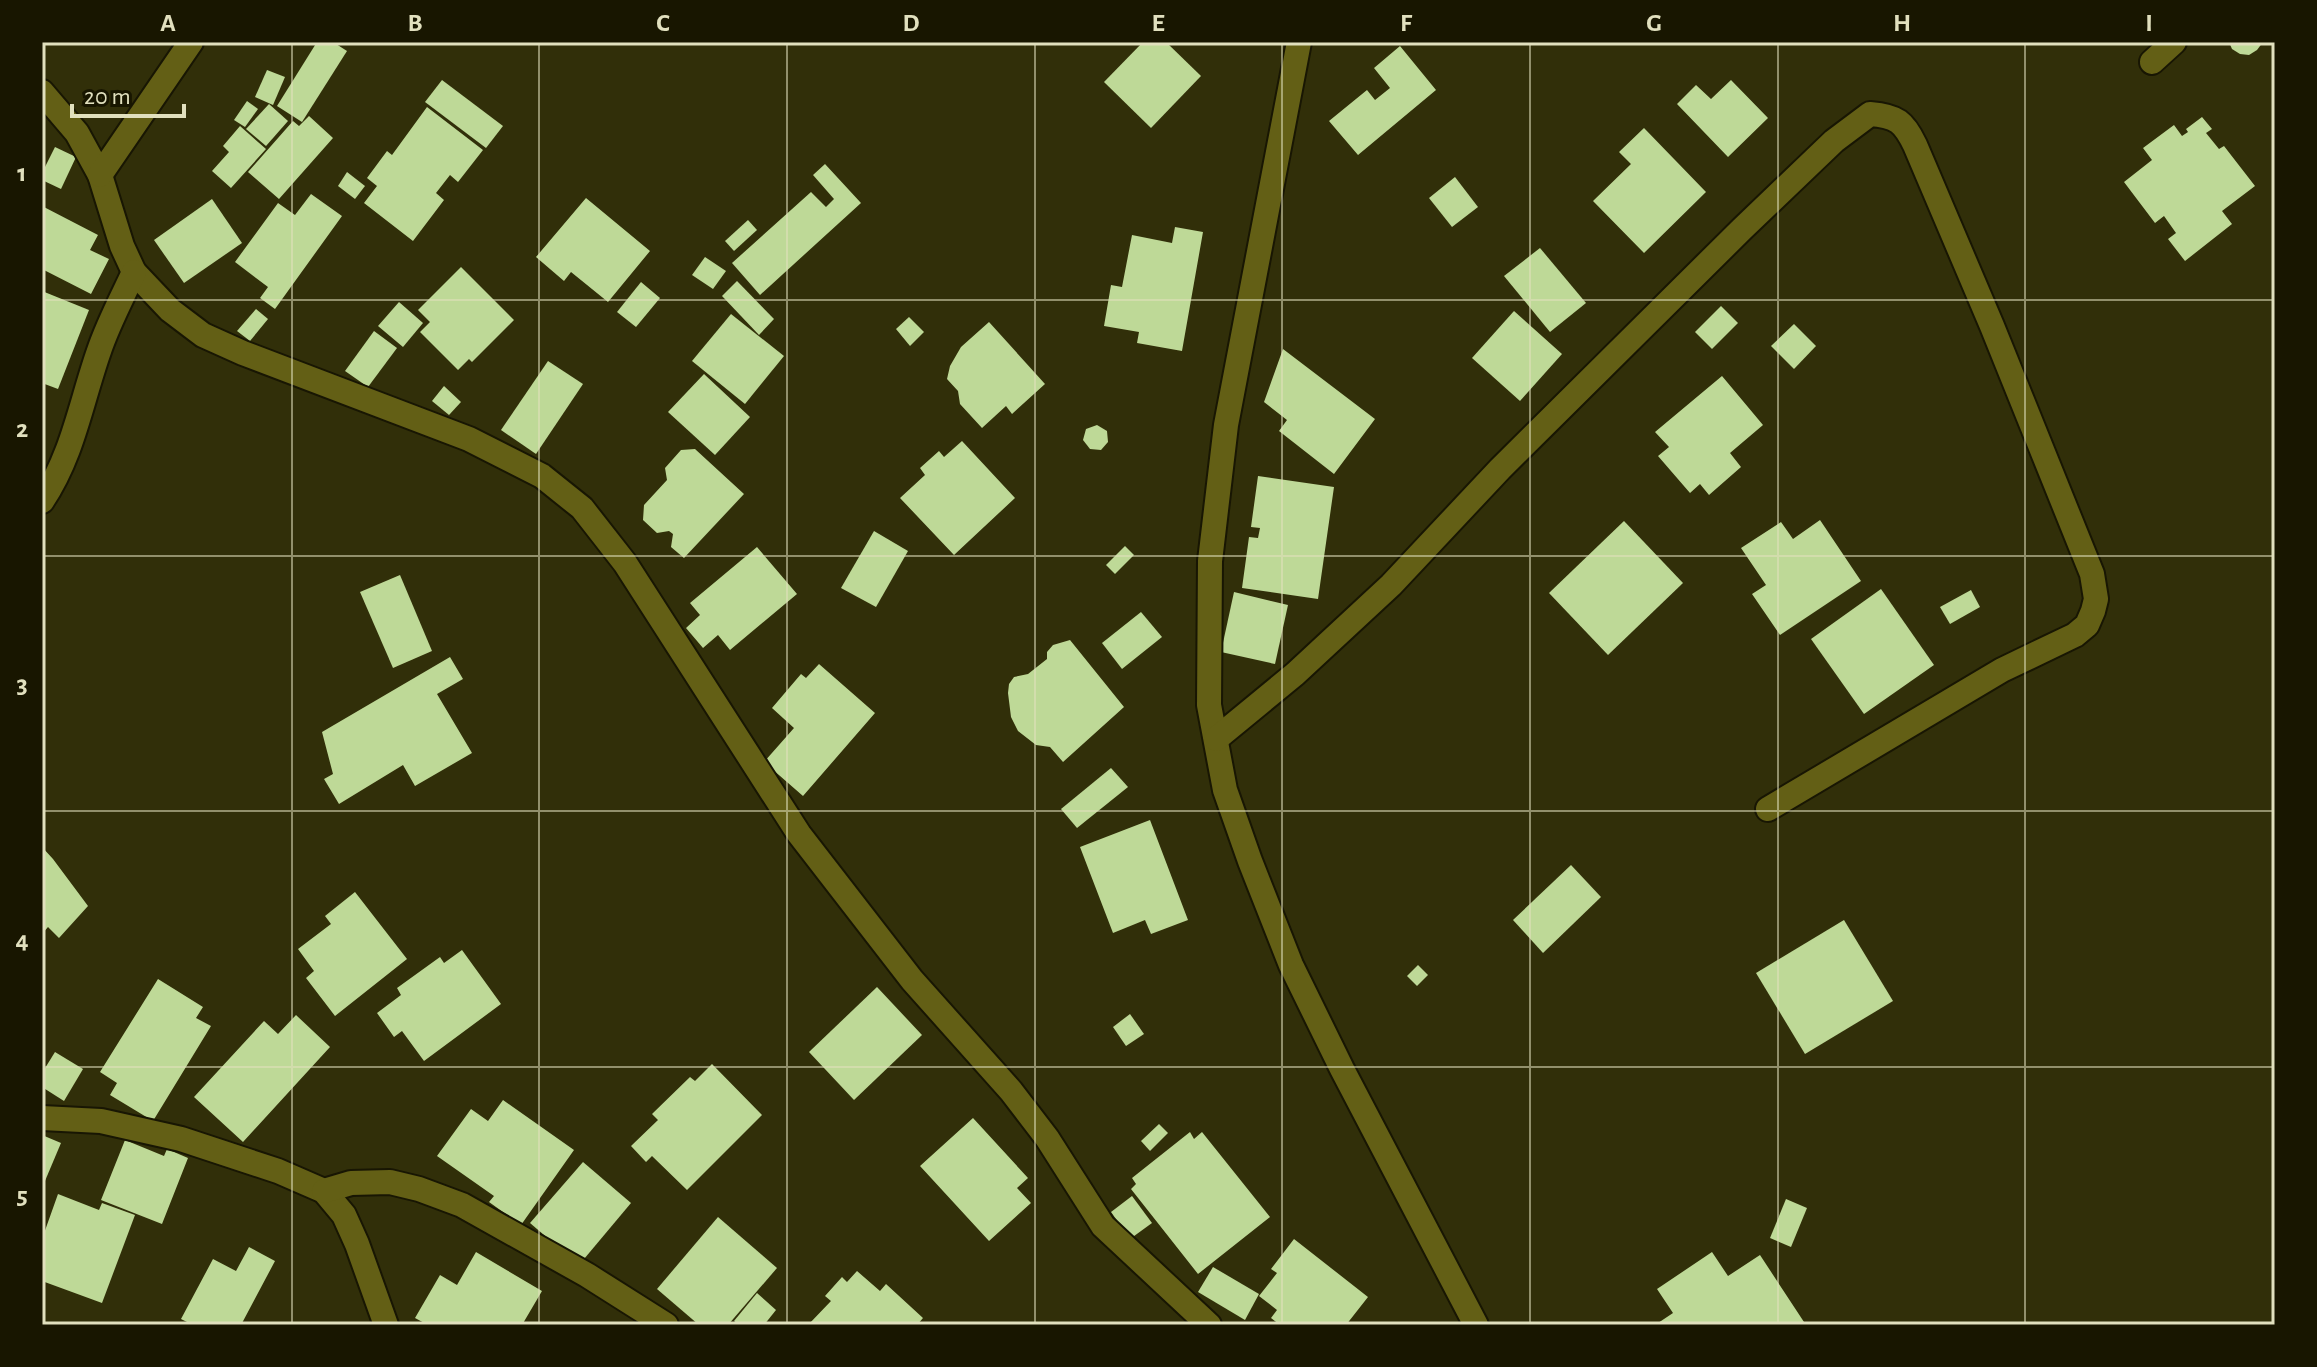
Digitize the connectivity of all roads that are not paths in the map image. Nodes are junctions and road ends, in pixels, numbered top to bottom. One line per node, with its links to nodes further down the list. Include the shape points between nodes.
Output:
1 (191, 42): 6 (street)
2 (1299, 42): 9 (street, via 1224,440 1210,561 1209,705)
3 (2174, 42): 4 (street)
4 (2152, 62)
5 (42, 92): 6 (street, via 77,133)
6 (100, 175): 7 (street)
7 (134, 272): 8 (street, via 99,350 70,449); 13 (street, via 203,335 469,439 542,476 582,508 625,563 799,834 912,980 1011,1091 1103,1226)
8 (42, 501)
9 (1216, 739): 10 (street, via 1391,585 1500,469 1834,141 1870,114 1887,116 1908,130 1915,145 2092,574 2096,599 2087,625 2075,635 2002,670); 16 (street, via 1225,790 1291,965)
10 (1768, 809)
11 (42, 1118): 12 (street, via 101,1121 181,1139)
12 (324, 1191): 14 (street, via 344,1215); 15 (street, via 351,1183 390,1182 462,1205)
13 (1207, 1324)
14 (386, 1325)
15 (666, 1325)
16 (1476, 1325)

